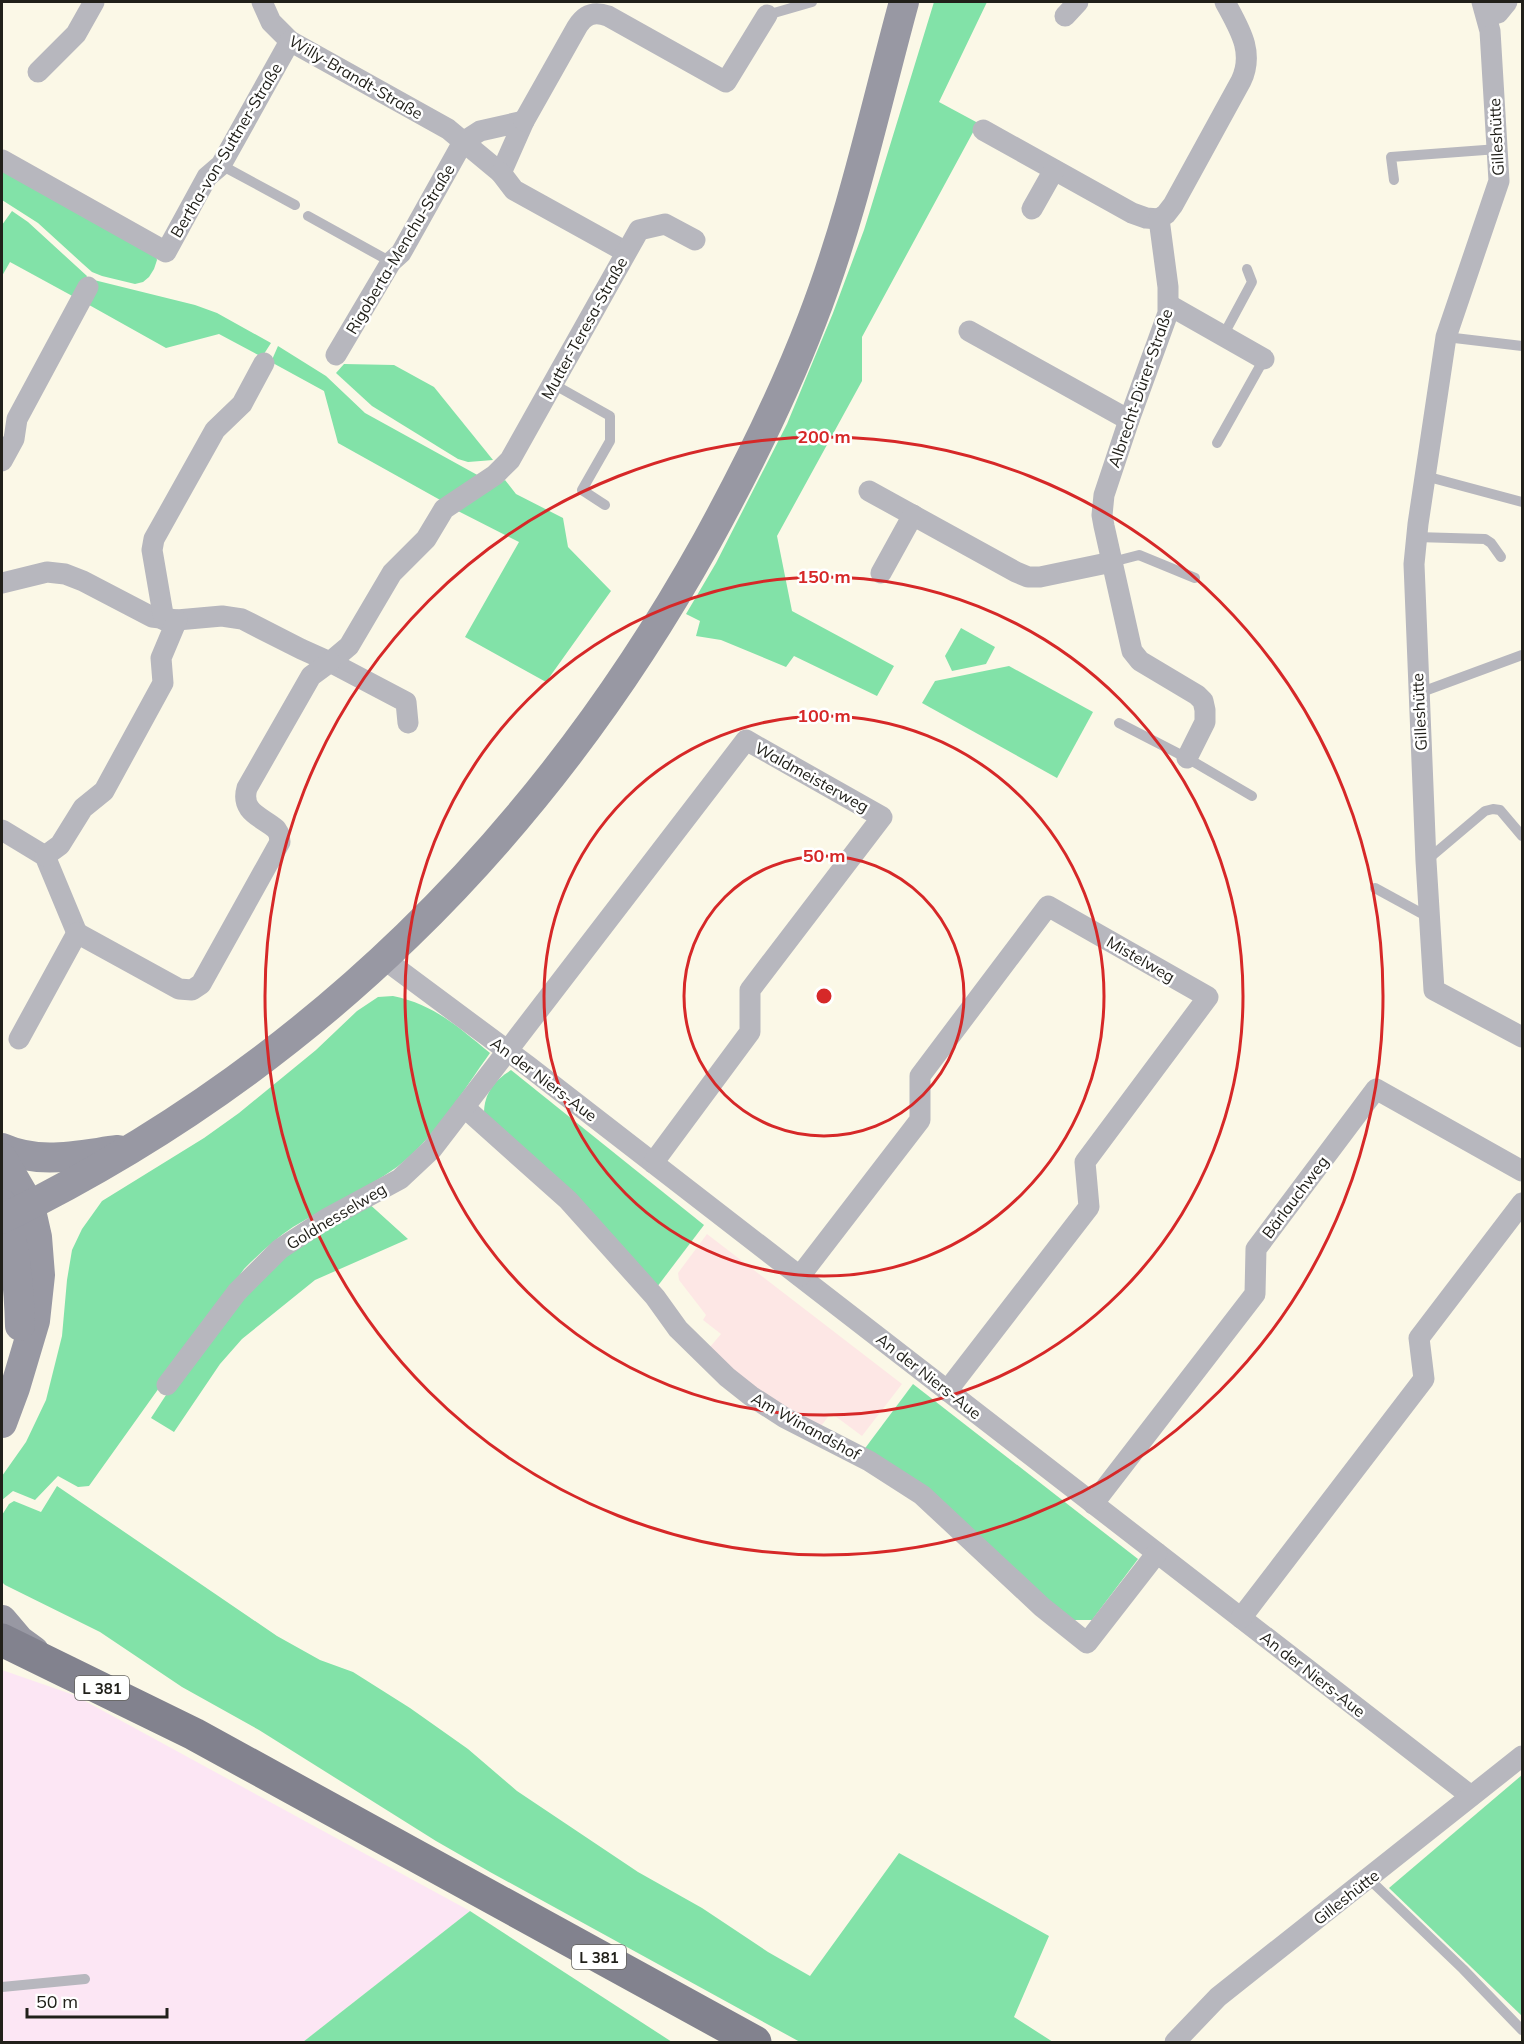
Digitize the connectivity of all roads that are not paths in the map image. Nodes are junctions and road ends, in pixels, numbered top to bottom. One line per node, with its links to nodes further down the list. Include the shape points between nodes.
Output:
1 (94, 2): 12 (street, via 76,34)
2 (261, 2): 11 (street, Willy-Brandt-Straße, via 271,22)
3 (591, 2): 10 (lane)
4 (812, 2): 9 (lane)
5 (904, 2): 69 (main road, via 845,222 813,318 775,408 719,518 652,633 547,780 462,880)
6 (1225, 2): 25 (street, via 1245,43 1245,71 1173,205)
7 (1507, 2): 8 (street, via 1498,13)
8 (1485, 9): 16 (street, Gilleshütte)
9 (767, 15): 10 (street, via 726,81 608,16 591,14)
10 (581, 21): 13 (street)
11 (290, 41): 15 (street, Willy-Brandt-Straße, via 448,129); 18 (street, Bertha-von-Suttner-Straße)
12 (38, 72)
13 (524, 122): 15 (street, via 480,131); 20 (street)
14 (983, 129): 19 (street)
15 (464, 142): 20 (street, Willy-Brandt-Straße); 28 (street, Rigoberta-Menchu-Straße, via 401,253)
16 (1498, 149): 21 (lane, via 1391,157); 34 (street, Gilleshütte, via 1499,181)
17 (2, 160): 18 (street, Bertha-von-Suttner-Straße, via 166,252 207,177)
18 (221, 165): 22 (lane)
19 (1054, 170): 23 (street); 25 (street, via 1132,213)
20 (501, 173): 27 (street, Willy-Brandt-Straße, via 514,190)
21 (1394, 180)
22 (295, 205)
23 (1032, 209)
24 (308, 216): 28 (lane)
25 (1159, 219): 31 (street, Albrecht-Dürer-Straße)
26 (695, 240): 27 (street, Mutter-Teresa-Straße, via 665,224 639,230)
27 (626, 252): 39 (street, Mutter-Teresa-Straße)
28 (391, 262): 36 (street, Rigoberta-Menchu-Straße)
29 (1247, 268): 33 (lane, via 1252,282)
30 (87, 287): 42 (street, via 17,419 14,439)
31 (1169, 305): 33 (street); 40 (street, Albrecht-Dürer-Straße)
32 (969, 331): 40 (street)
33 (1223, 336): 37 (street)
34 (1446, 337): 35 (lane); 43 (street, Gilleshütte)
35 (1522, 346)
36 (336, 356)
37 (1264, 359): 41 (lane)
38 (264, 363): 54 (street, via 242,404 215,430 154,539 152,550)
39 (553, 384): 46 (lane, via 610,416 610,441 582,490); 56 (street, Mutter-Teresa-Straße, via 512,457 495,475 444,509 426,539 392,573 349,646)
40 (1128, 420): 50 (street, Albrecht-Dürer-Straße, via 1102,505)
41 (1217, 443)
42 (2, 461)
43 (1425, 476): 45 (lane); 48 (street, Gilleshütte)
44 (869, 491): 47 (street)
45 (1522, 502)
46 (604, 505)
47 (913, 515): 50 (street, via 1028,577); 51 (street)
48 (1416, 537): 49 (lane, via 1485,539); 57 (street, Gilleshütte)
49 (1501, 557)
50 (1112, 562): 52 (lane, via 1139,555); 60 (street, Albrecht-Dürer-Straße, via 1132,651 1140,662 1197,695 1204,706 1203,728)
51 (881, 573)
52 (1195, 578)
53 (2, 583): 54 (street, via 47,572 65,574 146,615)
54 (170, 620): 56 (street, via 222,616 242,619); 64 (street, via 161,658 163,683 104,791 83,808 60,845)
55 (1522, 655): 57 (lane)
56 (330, 662): 58 (street, via 406,702); 68 (street, Mutter-Teresa-Straße, via 311,676 247,788 245,800 249,809 276,829 280,842 204,981 192,990 179,989)
57 (1419, 693): 65 (street, Gilleshütte)
58 (408, 723)
59 (1119, 723): 60 (lane)
60 (1187, 758): 61 (lane)
61 (1252, 796)
62 (2, 830): 64 (street)
63 (1522, 836): 65 (lane, via 1503,812 1490,809)
64 (45, 856): 68 (street)
65 (1426, 861): 67 (street, Gilleshütte)
66 (1375, 888): 67 (lane)
67 (1430, 918): 70 (street, Gilleshütte, via 1434,990)
68 (76, 933): 71 (street)
69 (384, 959): 72 (street, An der Niers-Aue); 75 (main road, via 249,1071)
70 (1522, 1037)
71 (19, 1039)
72 (507, 1050): 73 (street); 77 (street, An der Niers-Aue); 77 (street, Waldmeisterweg, via 746,740 882,817 750,990 750,1032)
73 (464, 1107): 84 (street, Goldnesselweg, via 432,1149 400,1179 302,1235 257,1270 216,1317); 88 (street, Am Winandshof, via 568,1200 655,1297 691,1344 727,1377 779,1415 869,1461 922,1495 1042,1607 1088,1643)
74 (2, 1148): 75 (main road, via 20,1156 49,1159)
75 (133, 1148): 80 (main road)
76 (2, 1158): 80 (main road)
77 (653, 1163): 81 (street, An der Niers-Aue)
78 (1522, 1171): 87 (street, Bärlauchweg, via 1376,1089 1256,1249 1255,1294)
79 (1522, 1203): 89 (street, via 1419,1338 1424,1379)
80 (10, 1212): 83 (main road, via 38,1237 40,1287 35,1321)
81 (800, 1276): 85 (street, An der Niers-Aue); 85 (street, Mistelweg, via 920,1120 920,1076 1048,906 1208,997 1085,1162 1089,1207)
82 (2, 1307): 83 (main road)
83 (20, 1371): 86 (main road)
84 (167, 1385)
85 (948, 1391): 87 (street, An der Niers-Aue)
86 (2, 1423)
87 (1093, 1504): 88 (street, An der Niers-Aue)
88 (1157, 1553): 89 (street, An der Niers-Aue)
89 (1241, 1618): 94 (street, An der Niers-Aue)
90 (2, 1620): 92 (main road, via 19,1640)
91 (2, 1640): 92 (main road, L 381)
92 (48, 1662): 99 (main road, L 381, via 215,1745)
93 (1522, 1756): 94 (street, Gilleshütte)
94 (1471, 1796): 95 (street, Gilleshütte)
95 (1369, 1879): 98 (lane); 100 (street, Gilleshütte, via 1218,1997)
96 (85, 1979): 97 (lane)
97 (2, 1987)
98 (1522, 2030)
99 (755, 2043)
100 (1174, 2043)

